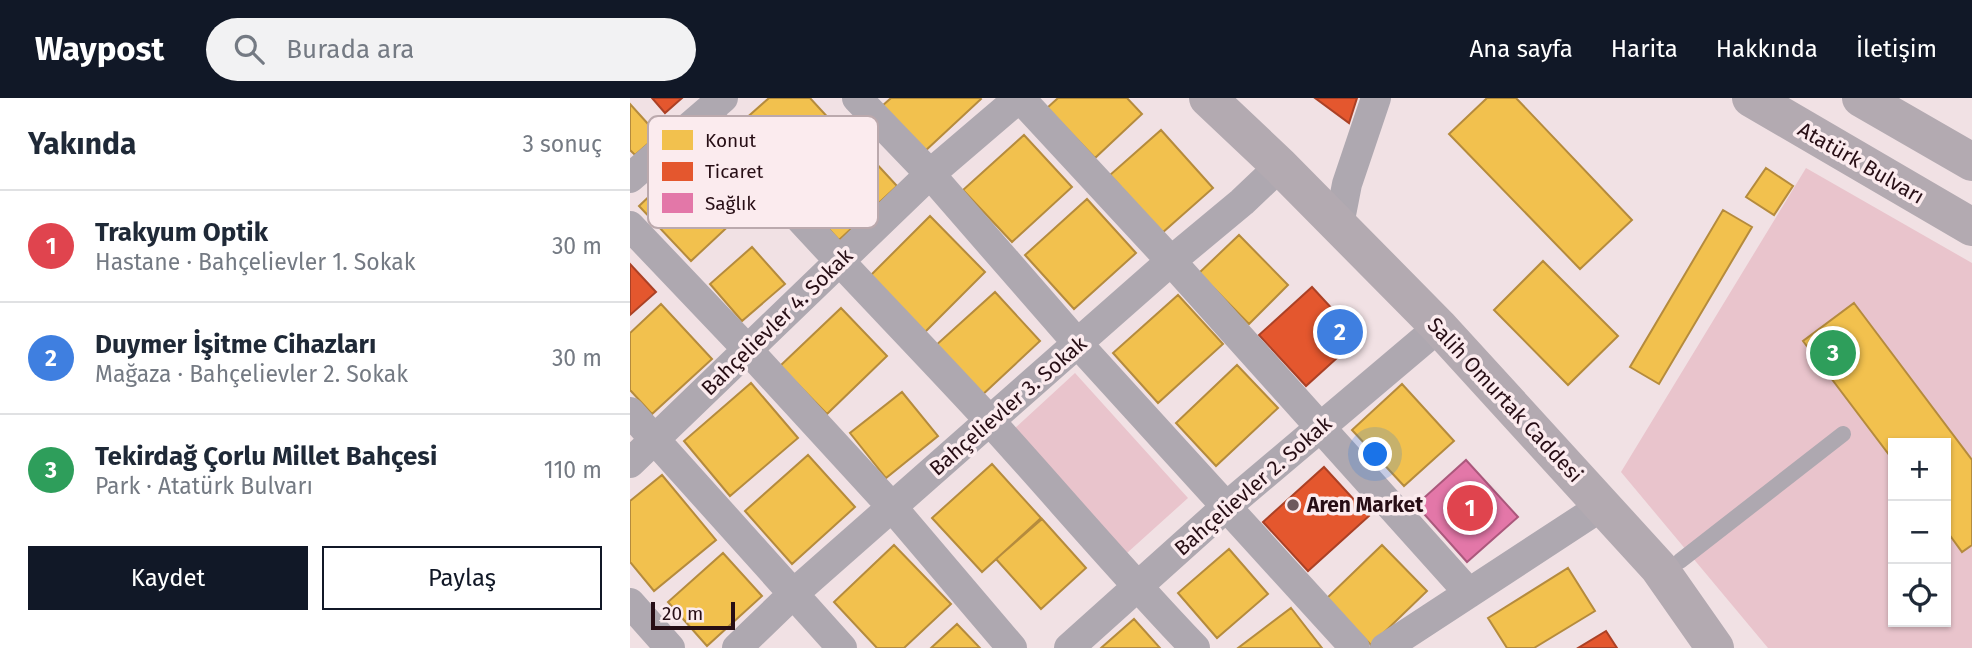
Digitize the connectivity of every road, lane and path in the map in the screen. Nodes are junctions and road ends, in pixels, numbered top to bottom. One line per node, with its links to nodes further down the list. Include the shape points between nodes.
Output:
1 (857, 98): 8 (street)
2 (1019, 98): 13 (street, Bahçelievler 4. Sokak); 21 (street)
3 (1208, 98): 12 (main road, Salih Omurtak Caddesi)
4 (1226, 98): 12 (main road, Salih Omurtak Caddesi)
5 (1376, 98): 16 (street)
6 (1751, 98): 18 (main road, Atatürk Bulvarı)
7 (1861, 98): 11 (main road)
8 (874, 116)
9 (878, 120): 13 (street)
10 (648, 162): 14 (street)
11 (1972, 162)
12 (1280, 166): 16 (main road, Salih Omurtak Caddesi); 21 (street, Bahçelievler 3. Sokak)
13 (930, 174): 15 (street, Bahçelievler 4. Sokak); 24 (street)
14 (630, 178)
15 (878, 225)
16 (1339, 225): 23 (main road, Salih Omurtak Caddesi)
17 (630, 226): 25 (street)
18 (1972, 227)
19 (813, 228): 22 (street)
20 (875, 228): 22 (street, Bahçelievler 4. Sokak)
21 (1171, 261): 24 (street, Bahçelievler 3. Sokak); 28 (street)
22 (840, 262): 25 (street, Bahçelievler 4. Sokak); 27 (street)
23 (1439, 327): 28 (street, Bahçelievler 2. Sokak); 32 (main road, Salih Omurtak Caddesi)
24 (1079, 345): 27 (street, Bahçelievler 3. Sokak); 34 (street)
25 (747, 349): 30 (street, Bahçelievler 4. Sokak); 33 (street)
26 (630, 412): 30 (street)
27 (990, 421): 33 (street, Bahçelievler 3. Sokak); 36 (street)
28 (1320, 428): 34 (street, Bahçelievler 2. Sokak); 37 (street)
29 (1843, 435): 35 (lane)
30 (655, 439): 31 (street, Bahçelievler 4. Sokak); 38 (street)
31 (630, 463)
32 (1602, 506): 37 (street); 48 (main road, Salih Omurtak Caddesi, via 1659,568)
33 (892, 507): 38 (street, Bahçelievler 3. Sokak); 43 (street)
34 (1226, 508): 36 (street, Bahçelievler 2. Sokak); 46 (street)
35 (1679, 561)
36 (1138, 588): 44 (street, Bahçelievler 2. Sokak); 45 (street)
37 (1469, 593): 47 (street)
38 (792, 595): 41 (street, Bahçelievler 3. Sokak); 42 (street)
39 (630, 603): 40 (street)
40 (670, 648)
41 (737, 648)
42 (842, 648)
43 (1013, 648)
44 (1069, 648)
45 (1195, 648)
46 (1355, 648)
47 (1385, 648)
48 (1715, 648)

